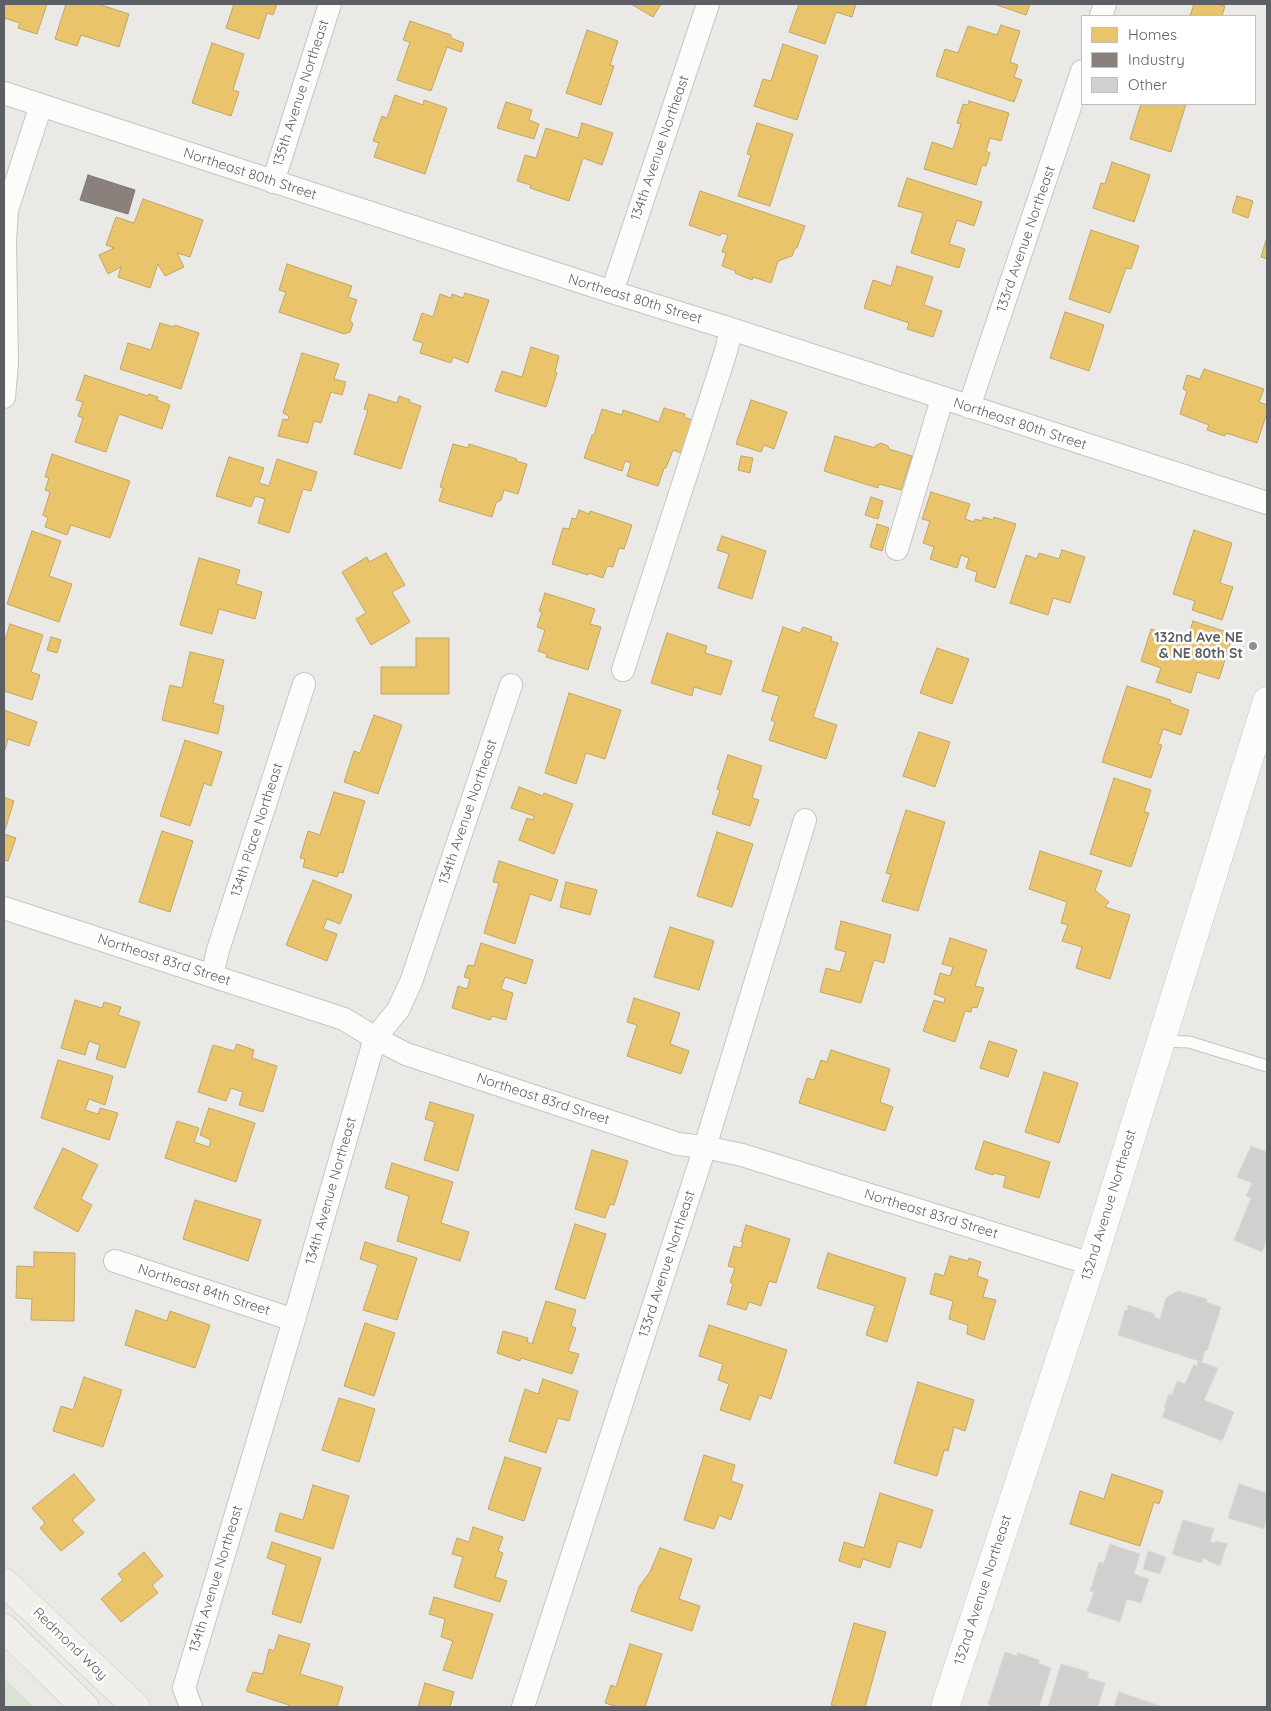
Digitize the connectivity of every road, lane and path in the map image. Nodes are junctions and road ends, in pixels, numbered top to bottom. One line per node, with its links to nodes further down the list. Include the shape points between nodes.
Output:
1 (330, 4): 6 (street, 135th Avenue Northeast)
2 (708, 4): 7 (street, 134th Avenue Northeast)
3 (1081, 74): 11 (street, 133rd Avenue Northeast)
4 (4, 93): 5 (street, Northeast 80th Street)
5 (41, 105): 6 (street, Northeast 80th Street); 9 (street, via 7,210)
6 (273, 182): 7 (street, Northeast 80th Street)
7 (612, 292): 8 (street, Northeast 80th Street)
8 (731, 329): 10 (street, Northeast 80th Street); 14 (street)
9 (4, 397)
10 (942, 399): 11 (street, Northeast 80th Street); 13 (street)
11 (969, 407): 12 (street, Northeast 80th Street)
12 (1267, 503)
13 (897, 549)
14 (623, 670)
15 (304, 684): 20 (street, 134th Place Northeast)
16 (511, 685): 21 (street, 134th Avenue Northeast, via 411,982 398,1010)
17 (1267, 702): 22 (main road, 132nd Avenue Northeast)
18 (805, 820): 24 (street, 133rd Avenue Northeast)
19 (4, 908): 20 (street, Northeast 83rd Street)
20 (212, 976): 21 (street, Northeast 83rd Street, via 344,1019)
21 (375, 1038): 24 (street, Northeast 83rd Street, via 406,1054 678,1144); 27 (street, 134th Avenue Northeast)
22 (1161, 1041): 23 (lane, via 1189,1042); 26 (main road, 132nd Avenue Northeast)
23 (1267, 1066)
24 (705, 1147): 26 (street, Northeast 83rd Street); 33 (street, 133rd Avenue Northeast)
25 (115, 1261): 27 (street, Northeast 84th Street)
26 (1091, 1264): 34 (main road, 132nd Avenue Northeast)
27 (294, 1320): 32 (street, 134th Avenue Northeast, via 184,1688)
28 (4, 1582): 31 (main road, Redmond Way)
29 (4, 1628): 30 (main road)
30 (84, 1707)
31 (136, 1707)
32 (191, 1707)
33 (523, 1707)
34 (945, 1707)

